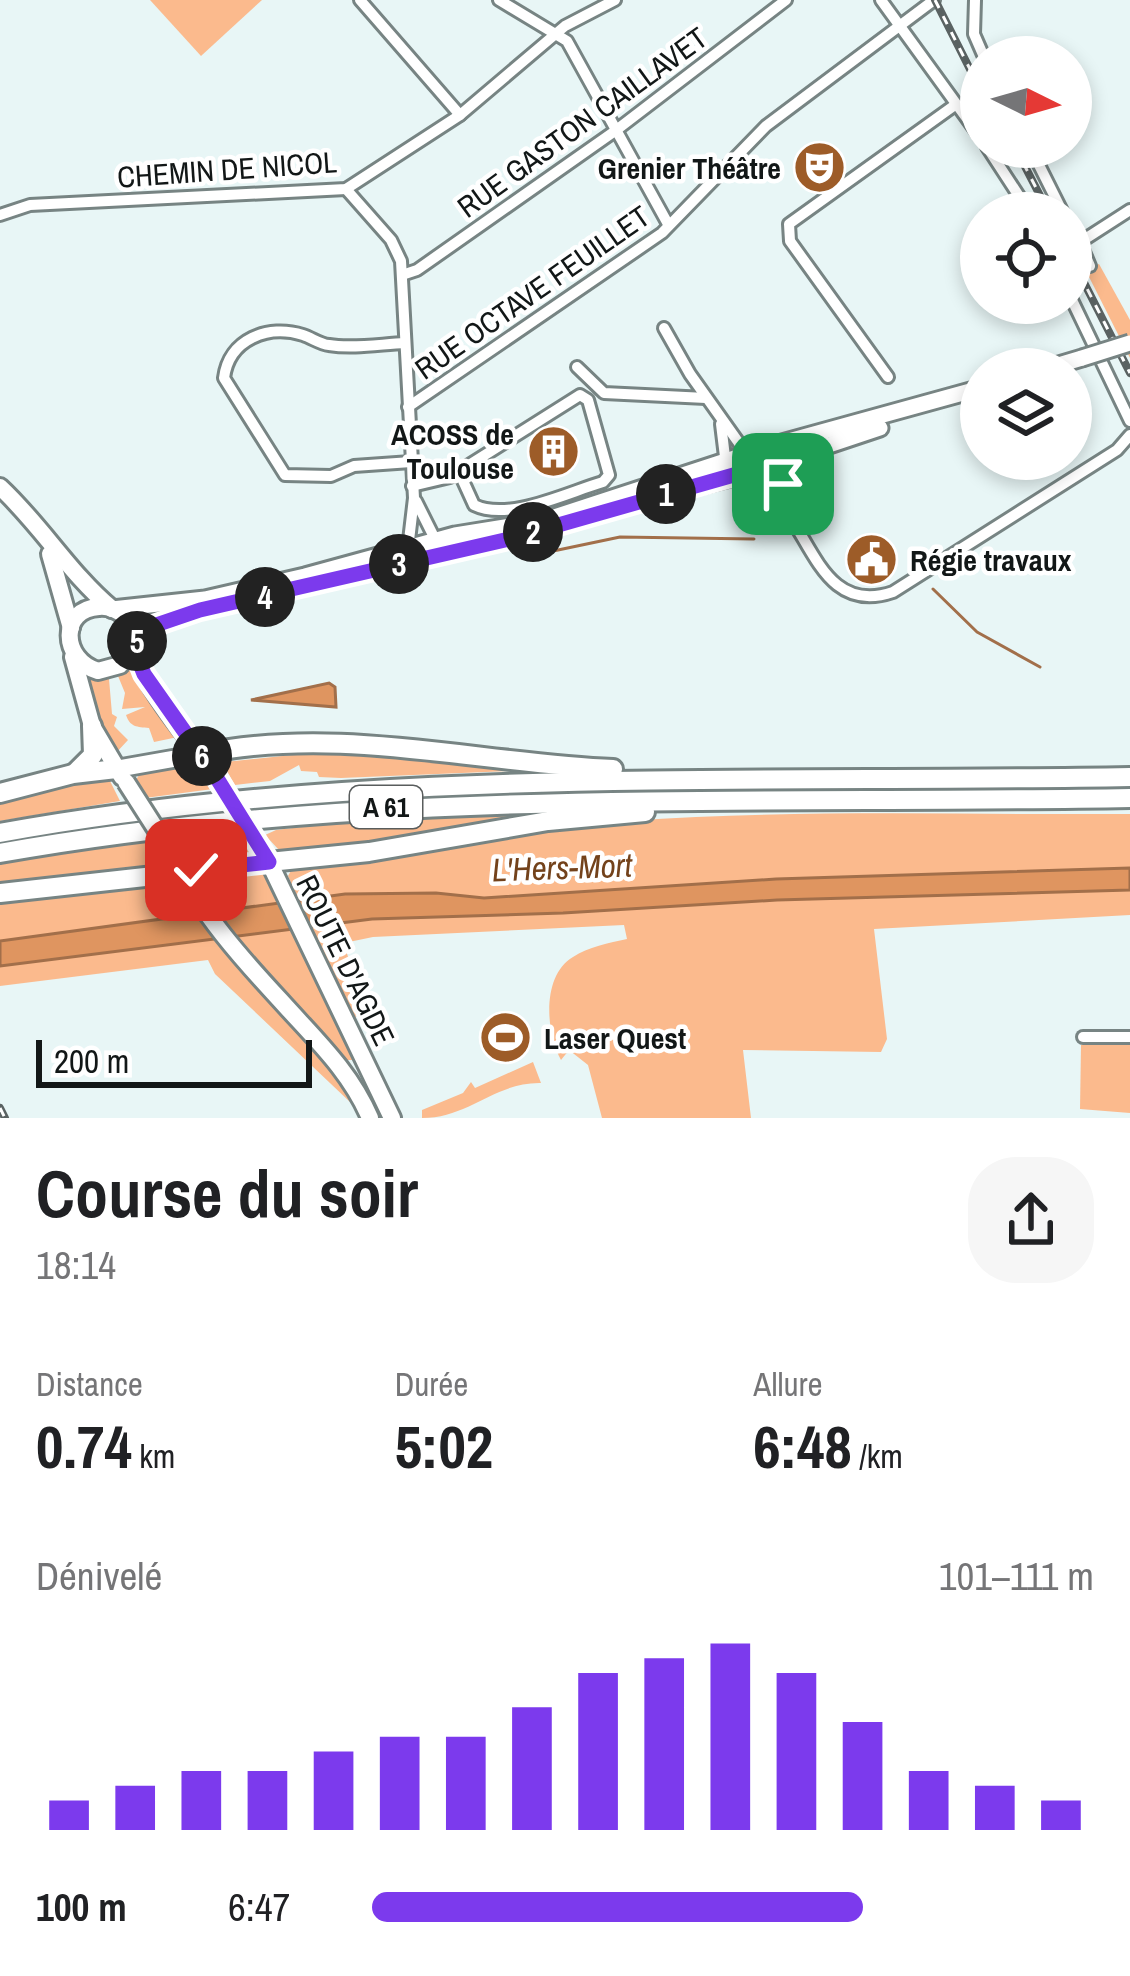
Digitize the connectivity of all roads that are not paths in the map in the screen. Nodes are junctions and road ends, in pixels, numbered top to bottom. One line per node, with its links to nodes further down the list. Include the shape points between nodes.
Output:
1 (360, 0): 13 (street)
2 (499, 0): 9 (street)
3 (615, 0): 9 (street, CHEMIN DE NICOL)
4 (786, 0): 14 (street, RUE GASTON CAILLAVET)
5 (881, 0): 8 (street)
6 (934, 0): 8 (street)
7 (975, 0): 10 (street)
8 (899, 28): 11 (street); 18 (street, RUE OCTAVE FEUILLET, via 766,127)
9 (554, 34): 13 (street, CHEMIN DE NICOL); 14 (street, via 567,41)
10 (975, 36)
11 (956, 105): 12 (street); 27 (street, via 789,224 790,241)
12 (960, 110)
13 (460, 116): 15 (street, CHEMIN DE NICOL)
14 (615, 131): 18 (street); 20 (street, RUE GASTON CAILLAVET)
15 (346, 189): 17 (street, CHEMIN DE NICOL, via 30,205); 20 (street, via 398,250)
16 (1130, 210): 19 (street)
17 (0, 215)
18 (668, 224): 31 (street, RUE OCTAVE FEUILLET)
19 (1092, 232)
20 (402, 275): 23 (street)
21 (1083, 324): 33 (street)
22 (664, 328): 29 (street)
23 (405, 343): 31 (street); 37 (street, via 333,346 262,333 245,340 224,378 285,475)
24 (1130, 348): 25 (main road, bridge)
25 (1092, 360)
26 (577, 367): 29 (street, via 604,393)
27 (888, 377)
28 (960, 397): 35 (main road)
29 (706, 398): 32 (street)
30 (960, 399): 38 (main road)
31 (408, 407): 37 (street)
32 (718, 416): 35 (street); 36 (street)
33 (1130, 422)
34 (1130, 435): 44 (street, via 879,597 831,581)
35 (754, 451): 36 (main road); 38 (street); 40 (main road)
36 (725, 460): 41 (street); 46 (main road)
37 (411, 462): 43 (street)
38 (776, 463): 40 (main road); 44 (street)
39 (459, 472): 39 (street, via 580,394 609,475 486,509 474,505); 43 (street)
40 (749, 472): 41 (main road); 44 (street)
41 (730, 478): 46 (main road)
42 (0, 487): 45 (main road)
43 (413, 492): 46 (street); 47 (street)
44 (785, 509)
45 (33, 521): 48 (main road); 49 (main road, via 60,579)
46 (438, 548): 47 (main road)
47 (410, 554): 48 (main road, via 205,599); 50 (main road, via 200,610 153,626)
48 (112, 609): 49 (main road, via 84,611); 50 (main road, via 128,621)
49 (71, 628): 51 (main road)
50 (133, 646): 51 (main road, via 106,671); 53 (main road, ROUTE D'AGDE)
51 (73, 654): 52 (main road, ROUTE D'AGDE)
52 (92, 726): 54 (highway, via 93,755); 55 (main road, ROUTE D'AGDE)
53 (201, 754): 55 (main road); 57 (highway, via 386,747 632,770); 63 (main road, ROUTE D'AGDE, bridge)
54 (73, 774): 55 (highway); 58 (highway)
55 (121, 776): 64 (main road, ROUTE D'AGDE, bridge)
56 (1130, 777): 57 (highway, A 61)
57 (644, 781): 61 (highway, A 61, via 310,792)
58 (0, 793)
59 (1130, 798): 60 (highway, A 61)
60 (775, 801): 62 (highway, A 61, via 334,810); 63 (highway, via 548,821)
61 (0, 832)
62 (0, 853)
63 (269, 862): 64 (main road); 69 (main road, ROUTE D'AGDE)
64 (177, 864): 65 (highway); 68 (main road, ROUTE D'AGDE, via 249,966 354,1083)
65 (0, 892)
66 (1083, 1037): 67 (street)
67 (1130, 1037)
68 (370, 1118)
69 (392, 1118)

